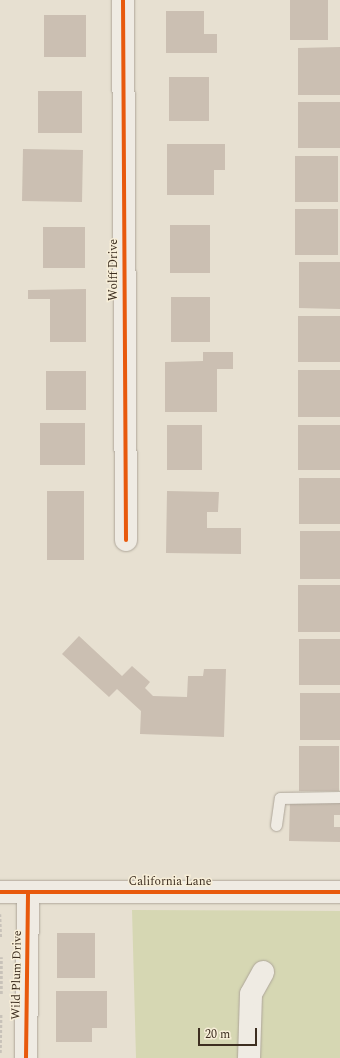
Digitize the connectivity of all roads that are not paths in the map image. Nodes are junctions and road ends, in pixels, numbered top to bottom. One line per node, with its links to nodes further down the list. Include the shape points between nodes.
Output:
1 (123, 0): 2 (street, Wolff Drive)
2 (126, 540)
3 (340, 797): 4 (lane, via 280,798)
4 (276, 826)
5 (0, 892): 6 (street, California Lane)
6 (28, 892): 7 (street, California Lane); 9 (street, Wild Plum Drive)
7 (340, 892)
8 (263, 972): 10 (street, via 251,994)
9 (26, 1058)
10 (249, 1058)

